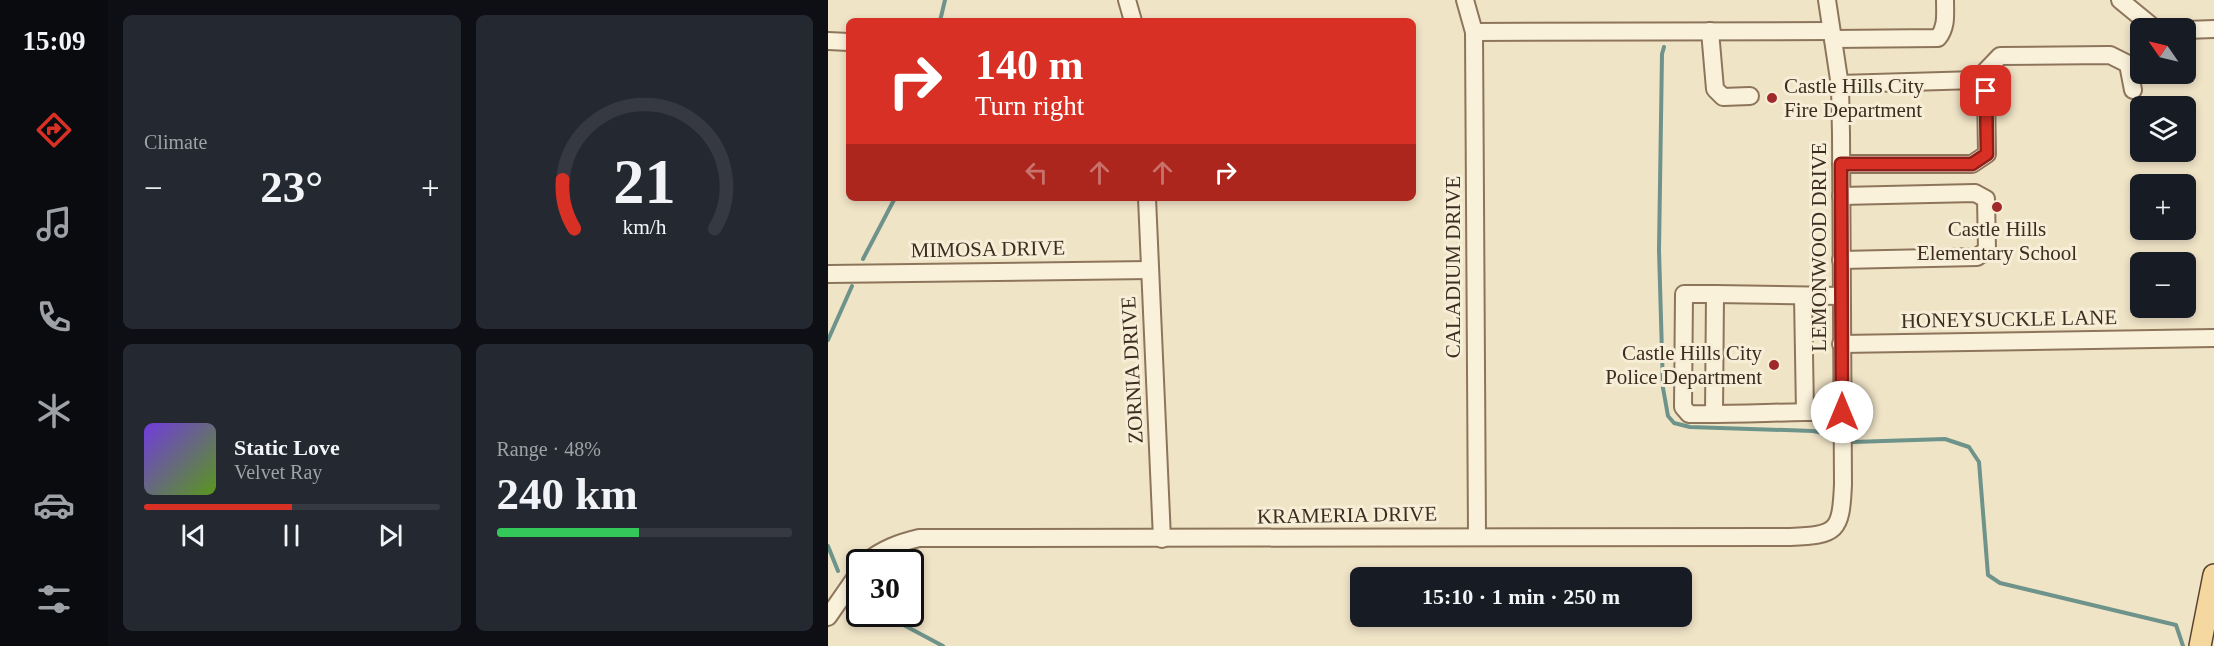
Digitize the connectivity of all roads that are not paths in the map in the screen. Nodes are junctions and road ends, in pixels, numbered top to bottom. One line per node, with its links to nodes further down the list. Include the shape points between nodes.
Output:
1 (1127, 0): 6 (street)
2 (1465, 0): 11 (street, CALADIUM DRIVE)
3 (1827, 0): 12 (street, LEMONWOOD DRIVE)
4 (1945, 0): 12 (street, via 1946,21 1938,38)
5 (2120, 0): 7 (street)
6 (1132, 18)
7 (2142, 18)
8 (2214, 29): 9 (street)
9 (2196, 30)
10 (1710, 31): 11 (street); 12 (street); 18 (street, via 1715,89 1723,97)
11 (1474, 32): 34 (street, CALADIUM DRIVE)
12 (1832, 35): 16 (street, LEMONWOOD DRIVE)
13 (828, 41): 14 (street)
14 (846, 42)
15 (1977, 80): 16 (street); 17 (street, via 2000,56 2110,55 2128,64); 19 (street, via 1986,91 1987,154 1972,164)
16 (1839, 84): 19 (street, LEMONWOOD DRIVE)
17 (2133, 90)
18 (1750, 96)
19 (1841, 164): 20 (street, LEMONWOOD DRIVE)
20 (1841, 196): 22 (street, LEMONWOOD DRIVE); 22 (street, via 1974,193 1986,200 1987,250 1977,258)
21 (1147, 201): 23 (street, ZORNIA DRIVE)
22 (1841, 260): 27 (street, LEMONWOOD DRIVE)
23 (1149, 270): 24 (street, MIMOSA DRIVE); 35 (street, ZORNIA DRIVE)
24 (828, 274)
25 (1715, 294): 26 (street); 32 (street); 32 (street, via 1684,294 1683,407 1689,414)
26 (1803, 296): 27 (street); 30 (street)
27 (1841, 296): 29 (street, LEMONWOOD DRIVE)
28 (2214, 338): 29 (street, HONEYSUCKLE LANE)
29 (1841, 344): 31 (street, LEMONWOOD DRIVE)
30 (1805, 412): 31 (street); 32 (street)
31 (1842, 412): 33 (street, LEMONWOOD DRIVE, via 1842,513)
32 (1714, 414)
33 (1833, 528): 34 (street, KRAMERIA DRIVE, via 1819,536 1790,537)
34 (1477, 536): 35 (street, KRAMERIA DRIVE)
35 (1162, 539): 36 (street, KRAMERIA DRIVE, via 919,538)
36 (885, 549)
37 (2214, 575): 40 (main road)
38 (846, 591): 39 (street)
39 (828, 617)
40 (2200, 646)

